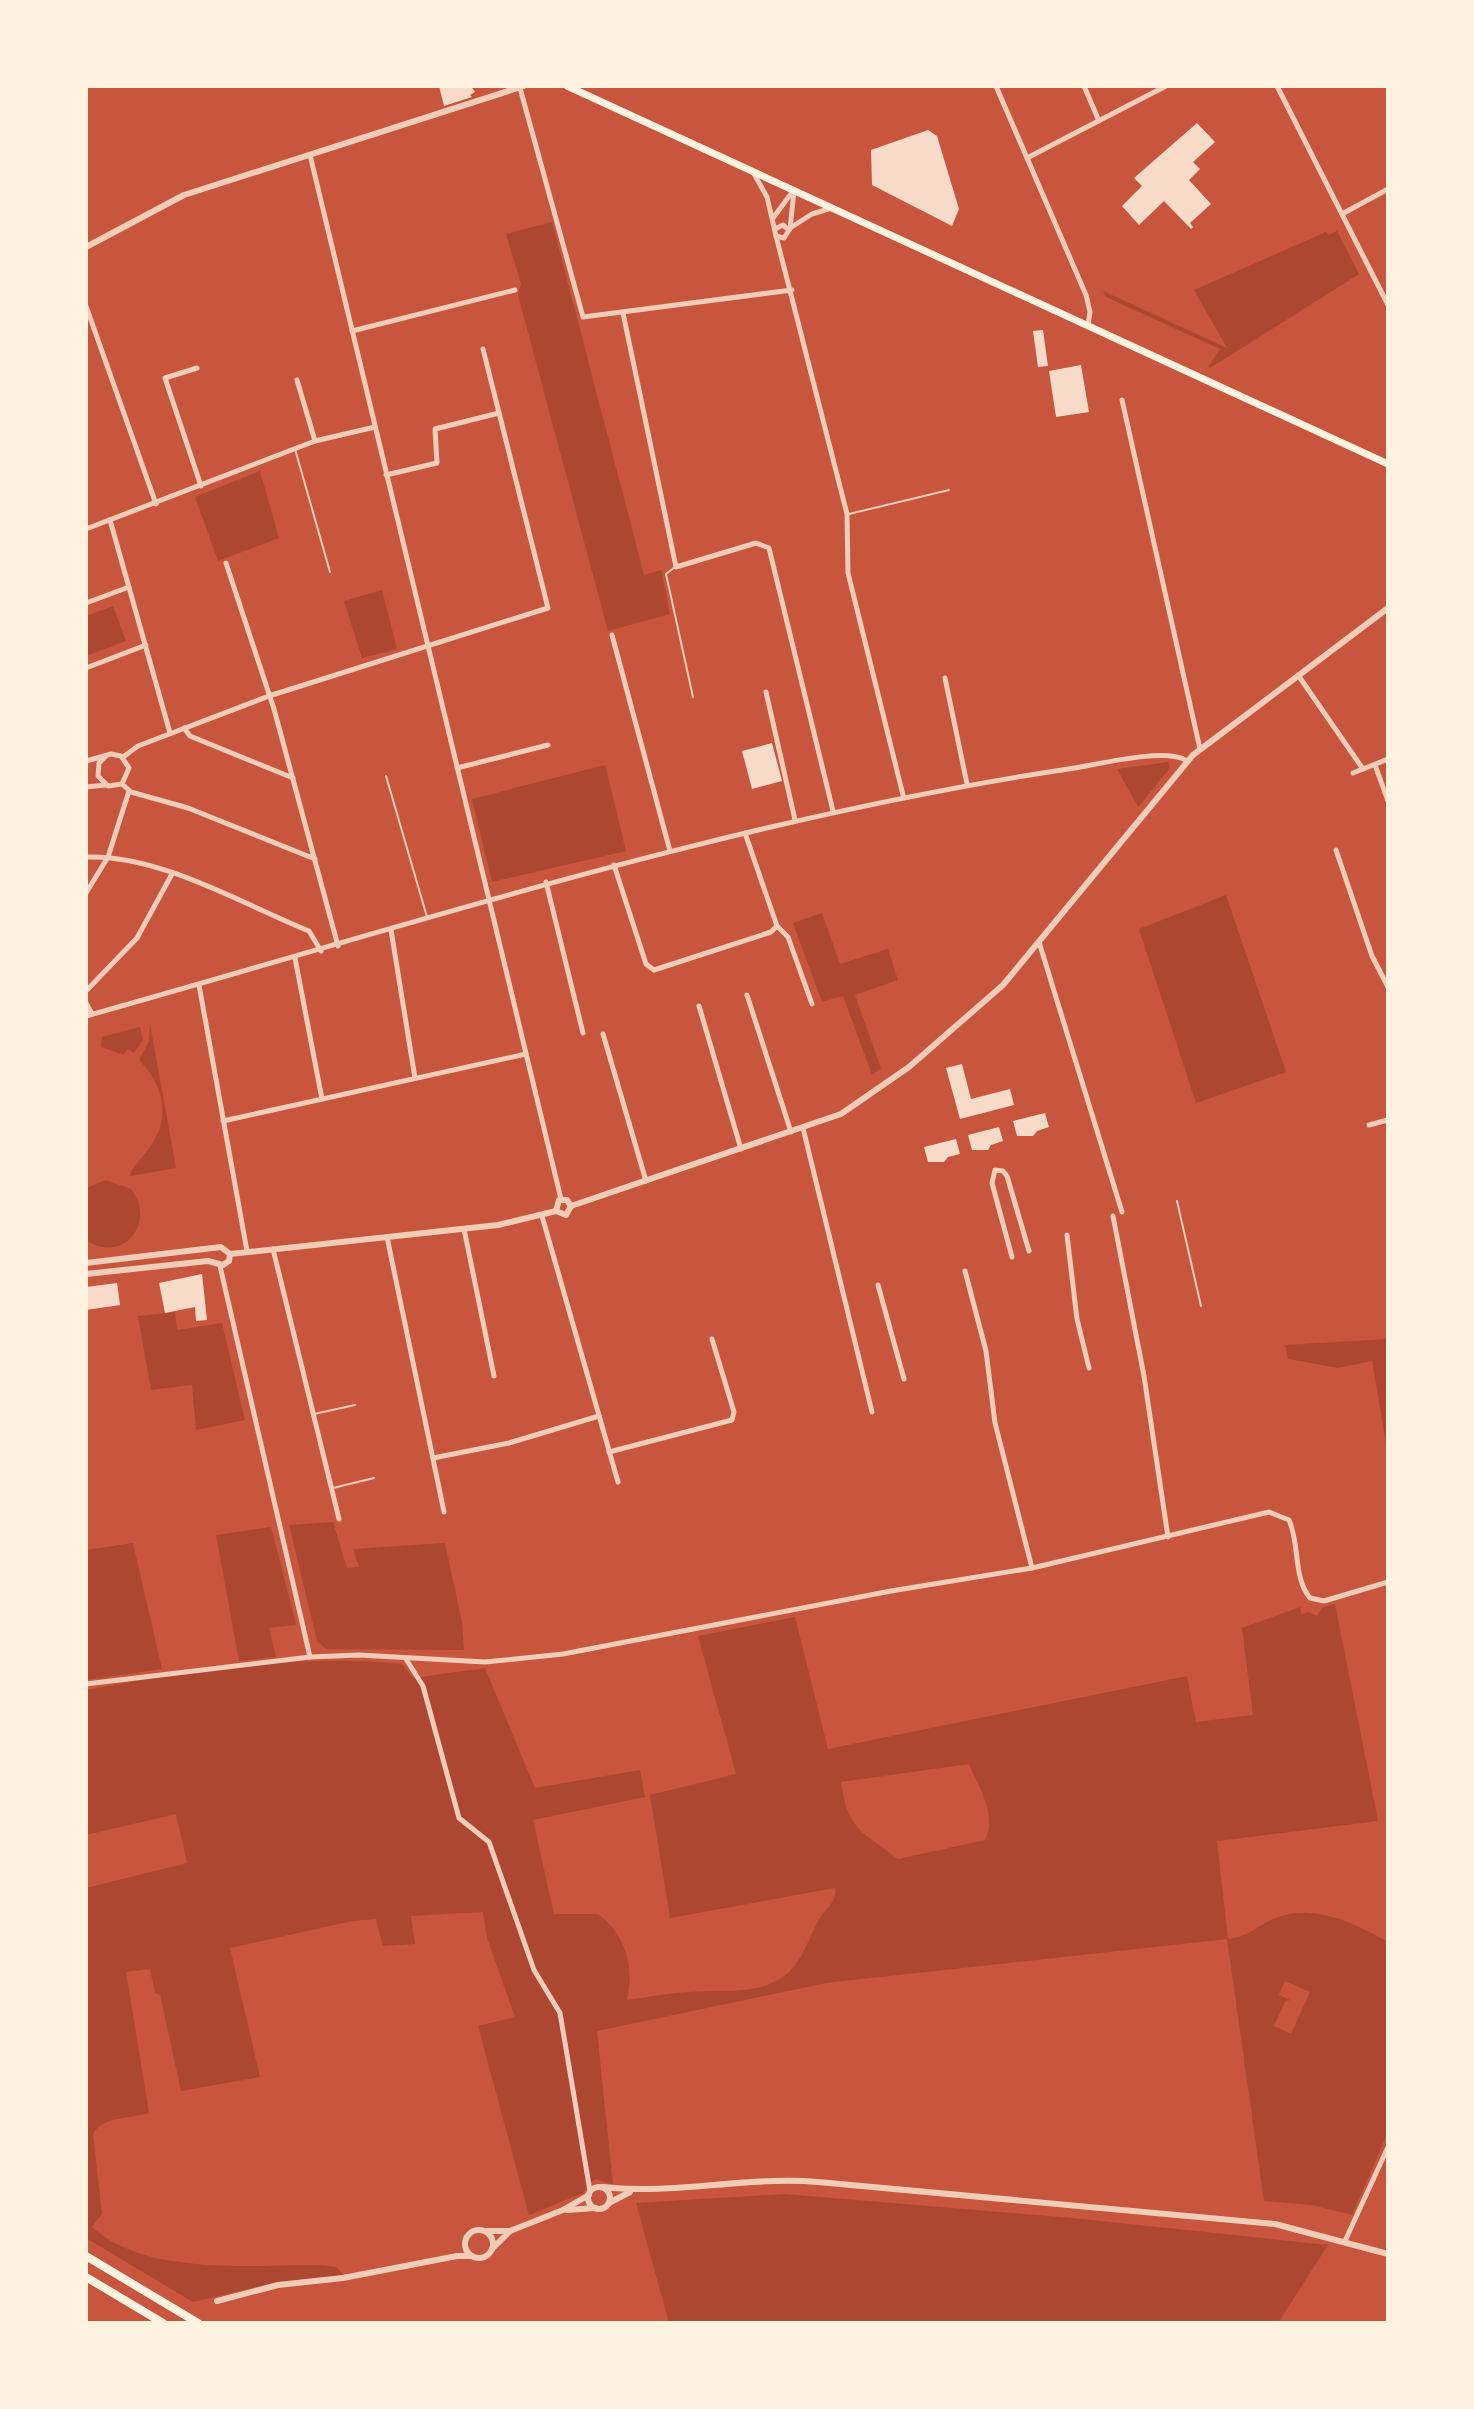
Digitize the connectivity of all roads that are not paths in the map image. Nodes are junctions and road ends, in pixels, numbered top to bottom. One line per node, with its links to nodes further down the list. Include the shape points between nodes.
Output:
1 (567, 86): 10 (main road)
2 (996, 86): 9 (street)
3 (1084, 86): 7 (street)
4 (1277, 86): 14 (street)
5 (522, 87): 8 (street); 24 (street, via 580,312 585,318)
6 (1163, 87): 7 (street)
7 (1099, 121): 9 (street)
8 (310, 155): 18 (street, via 184,195); 26 (street)
9 (1027, 158): 25 (street, via 1088,300)
10 (753, 171): 12 (main road); 15 (street)
11 (1388, 189): 14 (street)
12 (794, 190): 13 (main road); 15 (street); 17 (street)
13 (832, 208): 17 (street, via 812,214); 25 (main road)
14 (1342, 214): 22 (street)
15 (773, 218): 16 (street)
16 (775, 232): 17 (street); 17 (street, via 783,225); 19 (street)
17 (789, 232): 19 (street)
18 (86, 247)
19 (783, 256): 21 (street)
20 (515, 290): 26 (street)
21 (792, 290): 24 (street); 40 (street)
22 (1388, 305)
23 (86, 306): 39 (street)
24 (623, 313): 44 (street)
25 (1088, 325): 35 (main road)
26 (352, 331): 32 (street)
27 (483, 349): 31 (street)
28 (197, 368): 37 (street, via 165,378)
29 (297, 380): 33 (street)
30 (1122, 400): 61 (street)
31 (499, 413): 36 (street, via 435,429 437,463); 51 (street, via 548,608)
32 (375, 427): 33 (street); 36 (street)
33 (315, 441): 34 (street)
34 (294, 448): 37 (street); 45 (lane)
35 (1388, 464)
36 (386, 475): 51 (street)
37 (201, 486): 39 (street)
38 (949, 490): 40 (lane)
39 (156, 504): 41 (street)
40 (847, 514): 78 (street, via 848,573)
41 (110, 520): 42 (street); 46 (street)
42 (86, 529)
43 (226, 563): 56 (street)
44 (676, 567): 57 (lane, via 666,574); 80 (street, via 756,543 769,548)
45 (330, 572)
46 (129, 587): 47 (street); 50 (street)
47 (86, 603)
48 (1388, 608): 53 (street)
49 (612, 635): 84 (street)
50 (146, 645): 52 (street); 59 (street)
51 (428, 647): 56 (street); 68 (street)
52 (86, 668)
53 (1298, 674): 61 (street); 69 (street)
54 (945, 678): 75 (street)
55 (766, 692): 81 (street)
56 (269, 696): 58 (street); 72 (street)
57 (693, 697)
58 (184, 728): 59 (street); 72 (street, via 190,736)
59 (170, 733): 63 (street)
60 (548, 745): 68 (street)
61 (1200, 749): 66 (street)
62 (106, 756): 63 (street); 65 (street); 73 (street, via 97,772)
63 (123, 757): 74 (street, via 129,773)
64 (1388, 759): 67 (street)
65 (86, 761)
66 (1187, 761): 75 (street, via 1169,755); 96 (street)
67 (1375, 765): 69 (street); 79 (street)
68 (457, 768): 92 (street)
69 (1363, 769): 70 (street)
70 (1353, 773)
71 (386, 776): 93 (lane)
72 (294, 779): 87 (street)
73 (106, 784): 74 (street); 76 (street)
74 (122, 784): 77 (street)
75 (967, 784): 78 (street)
76 (86, 787)
77 (129, 791): 86 (street); 87 (street, via 188,808)
78 (903, 795): 80 (street)
79 (1388, 801)
80 (833, 811): 81 (street)
81 (795, 820): 82 (street)
82 (745, 833): 84 (street); 94 (street)
83 (1336, 850): 101 (street)
84 (670, 851): 88 (street)
85 (86, 857): 86 (street)
86 (108, 857): 89 (street); 91 (street)
87 (316, 860): 97 (street)
88 (614, 865): 90 (street); 94 (street, via 646,964 654,970)
89 (172, 874): 98 (street, via 309,931); 102 (street, via 137,938)
90 (546, 882): 92 (street); 108 (street)
91 (86, 893)
92 (488, 899): 93 (street); 110 (street)
93 (428, 918): 95 (street)
94 (777, 926): 105 (street, via 789,940)
95 (391, 930): 97 (street); 111 (street)
96 (1039, 942): 116 (street, via 989,1000 902,1073 854,1107); 124 (street)
97 (338, 946): 98 (street)
98 (321, 951): 99 (street)
99 (295, 958): 100 (street); 112 (street)
100 (199, 985): 107 (street); 114 (street)
101 (1388, 987)
102 (86, 991)
103 (747, 995): 117 (street)
104 (86, 1003): 107 (street)
105 (812, 1004)
106 (699, 1006): 118 (street)
107 (89, 1015)
108 (583, 1033)
109 (603, 1034): 119 (street)
110 (526, 1054): 111 (street); 120 (street)
111 (415, 1078): 112 (street)
112 (322, 1099): 114 (street)
113 (1388, 1120): 115 (street)
114 (223, 1121): 132 (street)
115 (1369, 1125)
116 (803, 1128): 117 (street); 148 (street)
117 (791, 1132): 118 (street)
118 (741, 1149): 119 (street)
119 (647, 1182): 122 (street)
120 (561, 1199): 122 (street); 123 (street)
121 (1177, 1201): 142 (lane)
122 (571, 1206): 123 (street, via 566,1215)
123 (556, 1211): 125 (street)
124 (1122, 1212)
125 (542, 1216): 127 (street); 150 (street)
126 (1113, 1216): 158 (street)
127 (464, 1229): 129 (street); 145 (street)
128 (1067, 1235): 144 (street)
129 (387, 1237): 131 (street); 152 (street)
130 (215, 1249): 134 (street, via 224,1247); 136 (street); 137 (street)
131 (273, 1249): 132 (street); 149 (street)
132 (247, 1251): 134 (street)
133 (1029, 1251): 135 (street, via 1007,1176 995,1170 992,1183)
134 (230, 1254): 138 (street, via 228,1263)
135 (1012, 1257)
136 (212, 1261): 138 (street); 140 (street)
137 (86, 1263)
138 (220, 1266): 161 (street)
139 (965, 1271): 159 (street, via 986,1351 995,1423)
140 (86, 1274)
141 (878, 1285): 146 (street)
142 (1201, 1306)
143 (712, 1339): 151 (street, via 732,1420)
144 (1089, 1368)
145 (494, 1376)
146 (904, 1379)
147 (355, 1405): 149 (lane)
148 (872, 1412)
149 (313, 1415): 155 (street)
150 (599, 1416): 151 (street); 152 (street, via 509,1443)
151 (609, 1452): 154 (street)
152 (433, 1458): 156 (street)
153 (374, 1478): 155 (lane)
154 (618, 1482)
155 (331, 1488): 157 (street)
156 (444, 1512)
157 (339, 1519)
158 (1168, 1537): 159 (street); 160 (street, via 1280,1513 1294,1531 1303,1587 1310,1598 1324,1601)
159 (1032, 1568): 162 (street, via 563,1654 485,1662)
160 (1388, 1582)
161 (310, 1657): 162 (street); 163 (street)
162 (406, 1659): 167 (street, via 423,1686 459,1818 489,1842 534,1970 560,2013)
163 (86, 1684)
164 (1388, 2147): 173 (street)
165 (603, 2187): 166 (street); 167 (street); 168 (street)
166 (637, 2190): 168 (street); 173 (street, via 818,2182 1275,2224)
167 (589, 2193): 169 (street); 170 (street)
168 (609, 2203): 169 (street)
169 (596, 2208): 170 (street)
170 (563, 2210): 172 (street)
171 (484, 2231): 172 (street); 174 (street, via 475,2231); 175 (street, via 492,2239)
172 (510, 2231): 175 (street)
173 (1345, 2241): 176 (street)
174 (465, 2242): 178 (street); 179 (street)
175 (492, 2249): 178 (street, via 482,2258)
176 (1388, 2254)
177 (86, 2256): 183 (highway)
178 (472, 2256): 179 (street)
179 (444, 2258): 181 (street, via 278,2285)
180 (86, 2277): 182 (highway)
181 (217, 2301)
182 (163, 2323)
183 (198, 2323)

